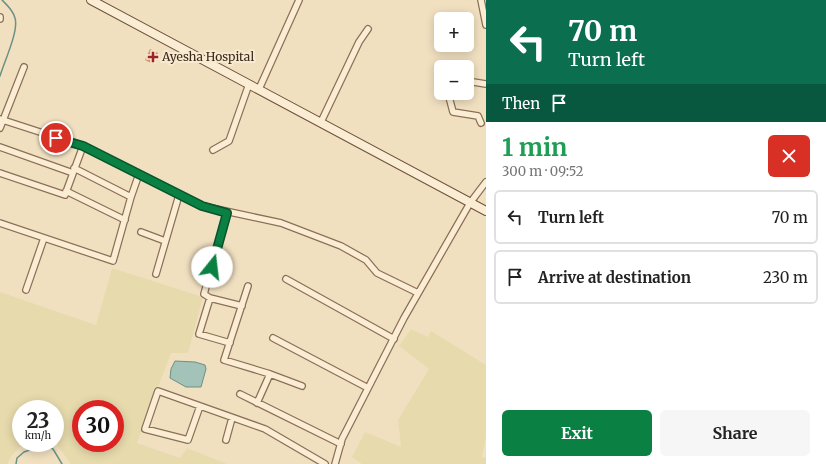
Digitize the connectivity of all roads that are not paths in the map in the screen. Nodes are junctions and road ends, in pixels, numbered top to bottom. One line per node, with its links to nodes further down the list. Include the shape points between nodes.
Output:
1 (91, 0): 8 (main road)
2 (299, 0): 10 (street)
3 (481, 0): 4 (street)
4 (486, 25)
5 (368, 29): 13 (street, via 359,42)
6 (24, 67): 12 (street)
7 (474, 82): 9 (street)
8 (249, 84): 10 (main road); 18 (street, via 229,141)
9 (486, 84)
10 (259, 89): 13 (main road)
11 (450, 100): 14 (street, via 453,112 478,116)
12 (1, 119): 15 (street); 16 (street)
13 (321, 122): 26 (main road)
14 (481, 123)
15 (0, 128)
16 (83, 146): 19 (street); 21 (street)
17 (0, 147): 19 (street)
18 (213, 150)
19 (74, 171): 23 (street); 25 (street)
20 (0, 173): 23 (street, via 64,195)
21 (140, 174): 24 (street); 25 (street)
22 (486, 182): 26 (street)
23 (66, 191): 29 (street)
24 (179, 195): 28 (street, via 202,206); 33 (street)
25 (131, 197): 29 (street)
26 (470, 203): 27 (main road); 38 (street)
27 (486, 211)
28 (227, 213): 38 (street, via 281,223 341,246 366,260 377,273); 39 (street, via 204,294)
29 (125, 220): 32 (street, via 113,261)
30 (0, 223): 32 (street)
31 (141, 232): 33 (street)
32 (44, 238): 37 (street)
33 (166, 241): 34 (street)
34 (156, 274)
35 (286, 279): 42 (street)
36 (248, 286): 40 (street)
37 (26, 290)
38 (418, 294): 42 (street)
39 (210, 298): 40 (street); 43 (street, via 200,334)
40 (242, 306): 43 (street)
41 (273, 338): 46 (street)
42 (394, 338): 46 (street)
43 (230, 343): 44 (street, via 224,360)
44 (270, 374): 45 (street); 48 (street)
45 (302, 386)
46 (368, 388): 52 (street)
47 (240, 394): 48 (street)
48 (257, 403): 52 (street)
49 (200, 406): 49 (street, via 188,440 145,429 158,391); 50 (street)
50 (232, 418): 51 (street); 53 (street, via 265,429)
51 (226, 440)
52 (341, 444): 54 (street)
53 (325, 464)
54 (335, 464)

